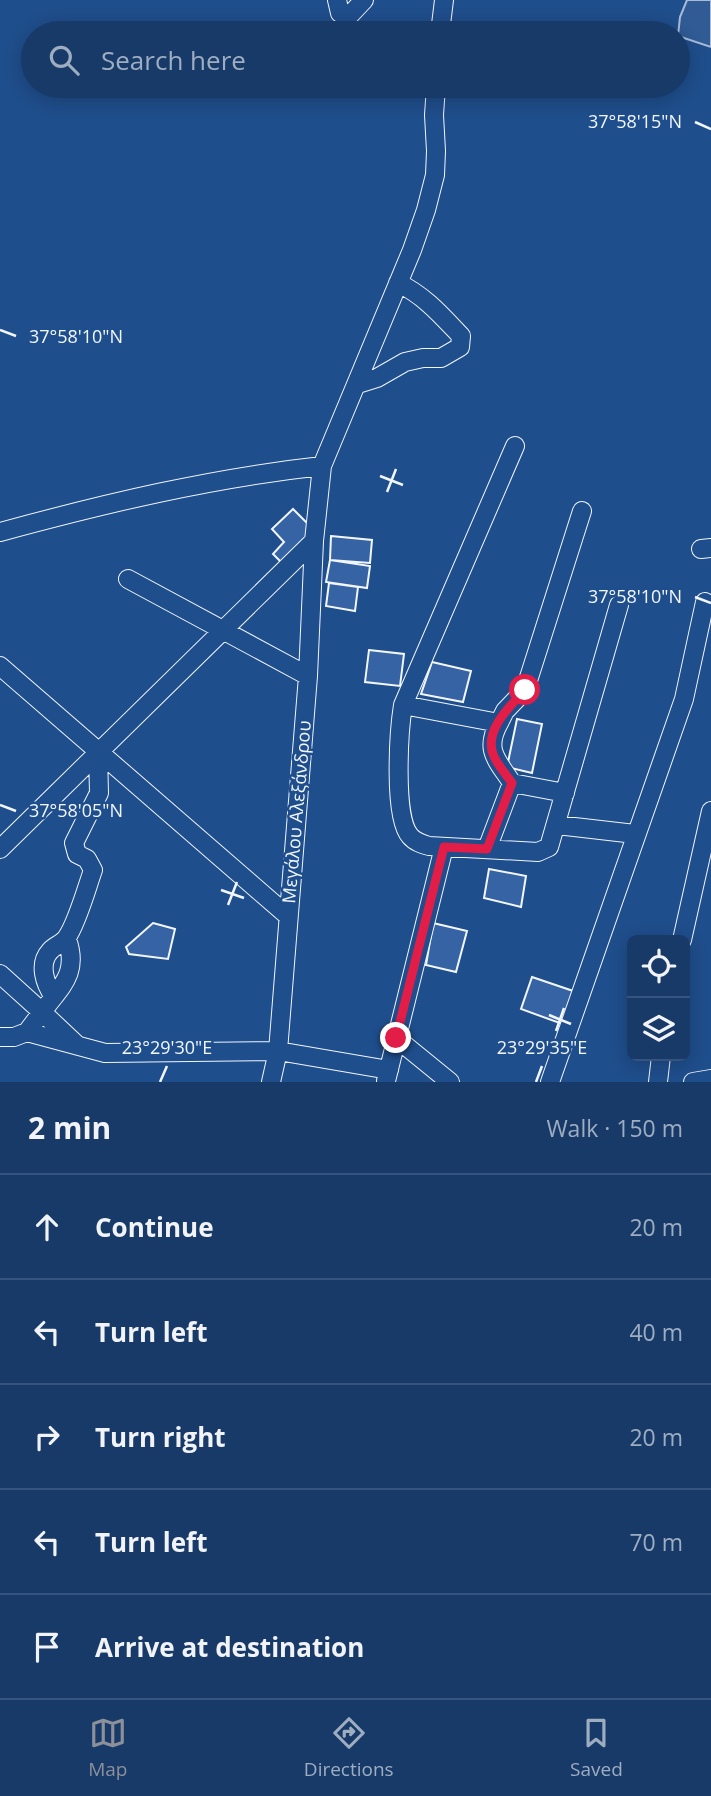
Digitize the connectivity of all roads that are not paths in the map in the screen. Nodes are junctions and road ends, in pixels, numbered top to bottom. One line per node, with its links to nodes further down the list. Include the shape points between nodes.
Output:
1 (337, 0): 2 (street, via 338,10 348,17)
2 (364, 0)
3 (444, 0): 4 (street)
4 (441, 21)
5 (435, 98): 6 (street, Μεγάλου Αλεξάνδρου, via 435,175)
6 (398, 283): 7 (street, Μεγάλου Αλεξάνδρου); 7 (street, via 433,306 461,336 460,347 441,358 405,362)
7 (358, 384): 9 (street, Μεγάλου Αλεξάνδρου)
8 (515, 446): 19 (street)
9 (322, 466): 11 (street, via 202,482); 12 (street, Μεγάλου Αλεξάνδρου)
10 (582, 511): 20 (street, via 525,690)
11 (0, 532)
12 (314, 541): 16 (street); 18 (street, Μεγάλου Αλεξάνδρου)
13 (128, 579): 16 (street)
14 (705, 602): 26 (street, via 684,699)
15 (619, 605): 23 (street)
16 (222, 630): 18 (street); 21 (street)
17 (0, 666): 21 (street)
18 (308, 676): 30 (street, Μεγάλου Αλεξάνδρου)
19 (403, 705): 20 (street); 27 (street, via 399,786 405,827 417,842)
20 (499, 723): 22 (street, via 491,745)
21 (98, 753): 28 (street); 30 (street); 32 (street, via 99,793 74,843 77,854 87,859 93,870)
22 (512, 783): 23 (street); 29 (street)
23 (565, 793): 25 (street)
24 (711, 811): 31 (street)
25 (557, 825): 26 (street); 29 (street, via 550,847 543,851)
26 (635, 834): 46 (street)
27 (444, 847): 29 (street); 38 (street)
28 (0, 849)
29 (487, 849)
30 (288, 916): 40 (street, Μεγάλου Αλεξάνδρου)
31 (683, 935)
32 (67, 939): 34 (street, via 71,965 67,980); 34 (street, via 45,958 44,976)
33 (0, 974): 35 (street)
34 (54, 997): 35 (street)
35 (42, 1012): 36 (street); 39 (street)
36 (27, 1032): 37 (street); 39 (street)
37 (0, 1037)
38 (396, 1038): 42 (street); 45 (street)
39 (79, 1047): 40 (street, via 105,1053)
40 (278, 1051): 42 (street); 44 (street, Μεγάλου Αλεξάνδρου)
41 (660, 1061): 47 (street)
42 (388, 1076)
43 (711, 1079): 48 (street)
44 (271, 1082)
45 (450, 1082)
46 (550, 1082)
47 (657, 1082)
48 (693, 1082)

